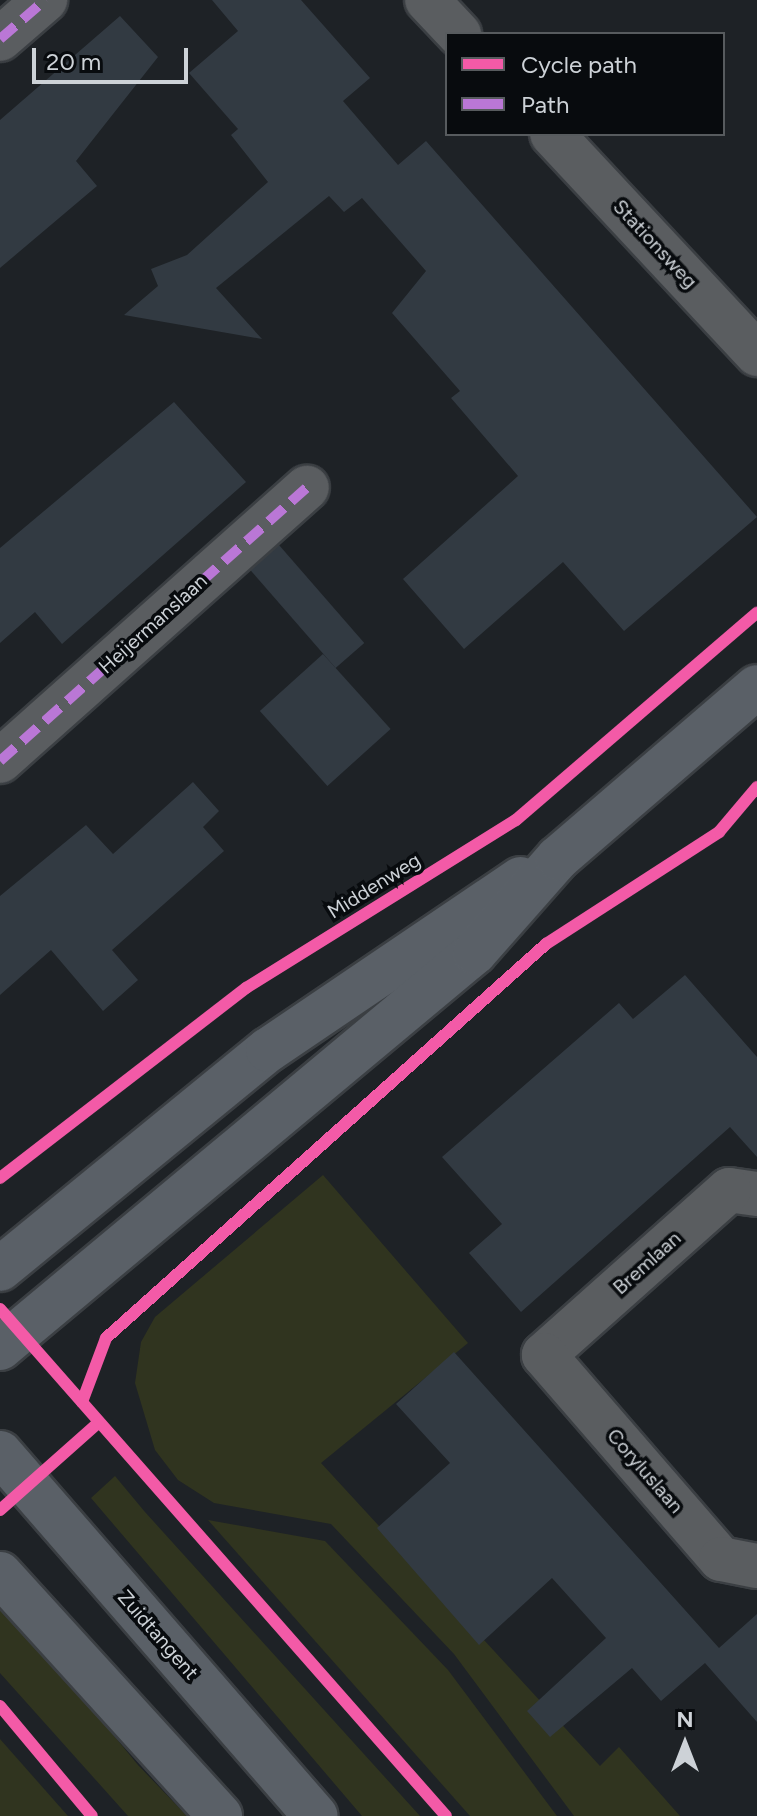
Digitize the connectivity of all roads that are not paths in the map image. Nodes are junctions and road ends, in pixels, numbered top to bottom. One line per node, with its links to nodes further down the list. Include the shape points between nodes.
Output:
1 (45, 0): 4 (street)
2 (427, 0): 3 (street)
3 (457, 32)
4 (0, 39)
5 (554, 136): 6 (street, Stationsweg)
6 (757, 354)
7 (307, 487): 9 (street, Heijermanslaan)
8 (757, 687): 10 (street)
9 (0, 761)
10 (558, 858): 12 (street, via 449,922 268,1050); 13 (street, via 475,952)
11 (757, 1194): 14 (street, Bremlaan, via 729,1190)
12 (0, 1269)
13 (0, 1348)
14 (544, 1355): 16 (street, Coryluslaan, via 721,1559)
15 (0, 1453): 19 (street, Zuidtangent)
16 (757, 1566)
17 (0, 1574): 18 (street)
18 (220, 1816)
19 (316, 1816)

